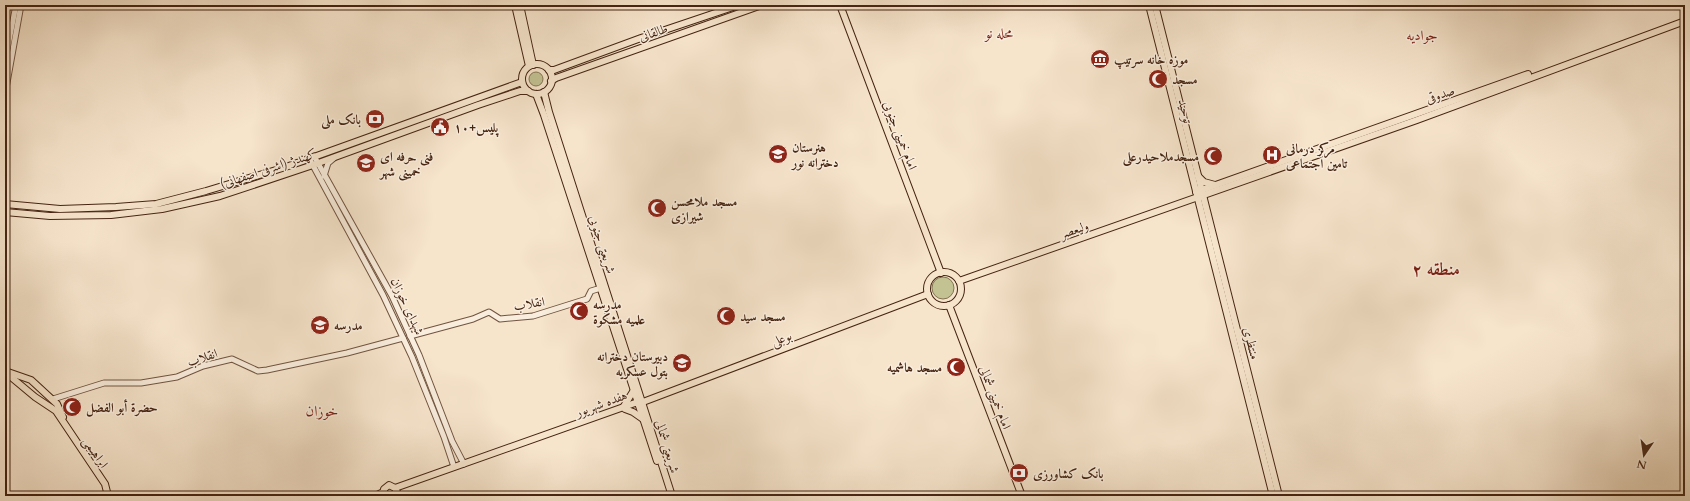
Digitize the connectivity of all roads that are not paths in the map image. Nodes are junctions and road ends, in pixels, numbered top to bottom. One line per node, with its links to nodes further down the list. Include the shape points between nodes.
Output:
1 (16, 5): 11 (street)
2 (21, 5): 11 (street)
3 (515, 5): 15 (main road)
4 (520, 5): 15 (main road)
5 (739, 5): 16 (main road, طالقانی)
6 (762, 5): 17 (main road, طالقانی)
7 (840, 5): 37 (main road, امام خمینی جنوبی)
8 (1149, 5): 13 (main road, توحید)
9 (1154, 5): 13 (main road, توحید)
10 (1685, 16): 24 (main road, صدوقی)
11 (16, 19): 14 (street); 22 (street)
12 (1685, 20): 24 (main road, صدوقی)
13 (1158, 30): 28 (main road, توحید); 33 (main road, توحید)
14 (5, 61)
15 (531, 65): 16 (main road, via 542,65); 18 (main road, via 523,73)
16 (549, 70): 17 (main road)
17 (551, 81): 21 (main road)
18 (520, 83): 19 (main road); 20 (main road); 25 (main road, کهندژ (اشرفی اصفهانی))
19 (520, 91): 20 (main road, کهندژ (اشرفی اصفهانی)); 26 (main road, کهندژ (اشرفی اصفهانی))
20 (528, 91): 23 (main road)
21 (544, 92): 23 (main road); 50 (main road, شریعتی جنوبی)
22 (5, 94)
23 (536, 94): 39 (main road, شریعتی جنوبی)
24 (1432, 112): 30 (main road, صدوقی)
25 (311, 157): 27 (street, شهدای خوزان); 34 (main road, کهندژ (اشرفی اصفهانی), via 206,192 156,204 60,209)
26 (334, 157): 27 (main road, کهندژ (اشرفی اصفهانی)); 29 (street)
27 (315, 164): 29 (street, شهدای خوزان); 35 (main road, کهندژ (اشرفی اصفهانی), via 220,196 162,209 111,215 50,216)
28 (1198, 176): 31 (main road, via 1204,182); 33 (main road, توحید)
29 (322, 177): 42 (street, شهدای خوزان, via 383,278); 43 (street, شهدای خوزان)
30 (1240, 180): 31 (main road, صدوقی); 32 (main road, صدوقی)
31 (1215, 185): 33 (main road, صدوقی)
32 (1215, 192): 33 (main road, صدوقی); 36 (main road, via 1208,203)
33 (1199, 194): 36 (main road, منتظری); 38 (main road, ولیعصر); 53 (main road, منتظری)
34 (5, 204)
35 (5, 212)
36 (1207, 212): 53 (main road, منتظری)
37 (941, 272): 38 (main road, via 952,274); 40 (main road, via 930,280)
38 (959, 281): 41 (main road, via 959,296)
39 (601, 288): 42 (street, انقلاب, via 591,291 587,299 533,316 500,319 489,312 473,319); 46 (main road, شریعتی جنوبی)
40 (928, 294): 41 (main road, via 938,305); 49 (main road, بوعلی)
41 (949, 305): 66 (main road, امام خمینی شمالی)
42 (410, 336): 56 (street, شهدای خوزان)
43 (403, 338): 48 (street, انقلاب, via 267,370 258,371 232,359 203,366 178,377 104,383); 57 (street, شهدای خوزان)
44 (5, 372): 45 (main road, via 31,380); 47 (main road)
45 (42, 390): 47 (main road, via 36,393); 48 (main road)
46 (634, 390): 50 (main road, شریعتی جنوبی); 51 (main road)
47 (35, 397): 54 (main road, via 55,410)
48 (53, 399): 54 (main road, via 60,408)
49 (649, 399): 50 (main road, بوعلی); 52 (main road)
50 (640, 402): 51 (main road, هفده شهریور); 52 (main road, شریعتی شمالی); 55 (main road, شریعتی شمالی)
51 (625, 408): 55 (main road); 58 (main road, هفده شهریور); 60 (main road, هفده شهریور)
52 (645, 409): 65 (main road, شریعتی شمالی)
53 (1254, 409): 67 (main road, منتظری); 68 (main road, منتظری)
54 (64, 421): 62 (main road, ابراهیمی, via 105,484)
55 (644, 421): 64 (main road, شریعتی شمالی)
56 (457, 452): 57 (street); 58 (street, شهدای خوزان)
57 (450, 454): 59 (street, شهدای خوزان)
58 (464, 464): 59 (main road, هفده شهریور)
59 (454, 467): 60 (main road, هفده شهریور)
60 (396, 493): 61 (main road, via 392,486 387,486)
61 (384, 494): 63 (main road)
62 (108, 496)
63 (375, 496)
64 (668, 496)
65 (672, 496)
66 (1022, 496)
67 (1273, 496)
68 (1279, 496)

